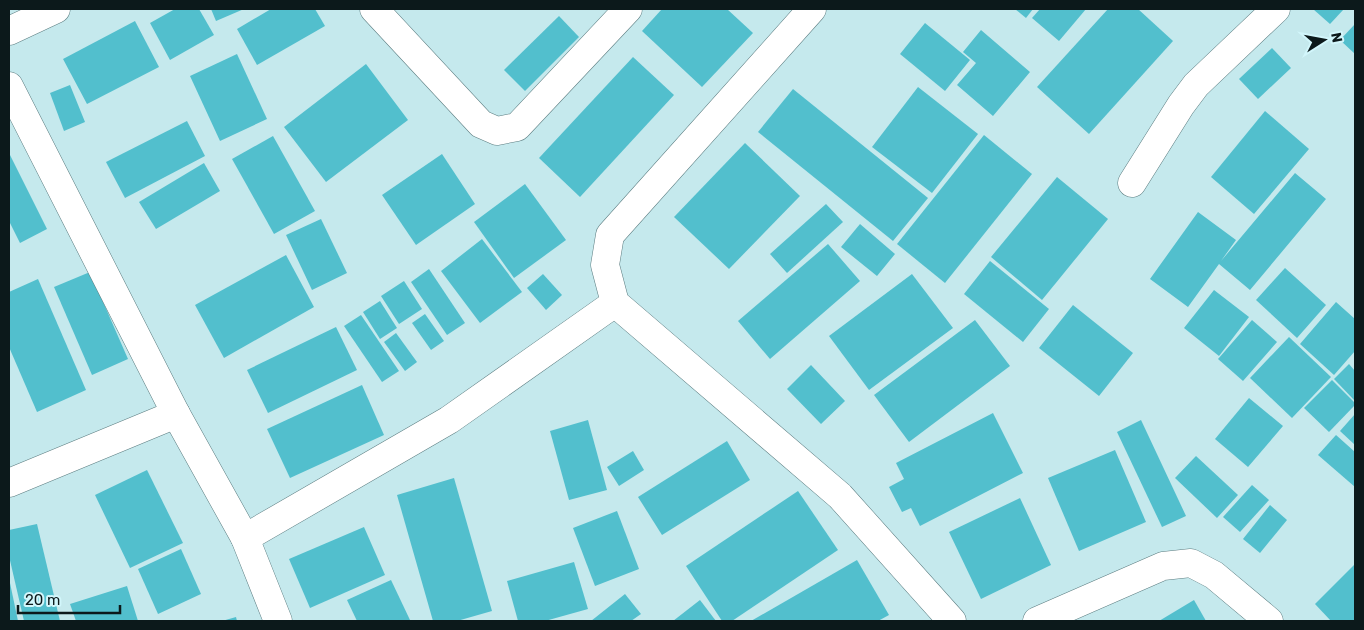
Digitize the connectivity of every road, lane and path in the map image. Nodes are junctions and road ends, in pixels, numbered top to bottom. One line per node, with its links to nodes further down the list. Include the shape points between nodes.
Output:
1 (56, 9): 6 (street)
2 (374, 9): 3 (street, via 481,124 497,131 517,127)
3 (628, 9)
4 (812, 9): 9 (street, via 610,235 605,265)
5 (1276, 9): 8 (street, via 1196,85)
6 (9, 31)
7 (9, 86): 10 (street)
8 (1132, 183)
9 (615, 303): 12 (street, via 449,420); 14 (street, via 840,496)
10 (176, 414): 11 (street); 12 (street)
11 (9, 483)
12 (244, 538): 13 (street)
13 (278, 621)
14 (952, 621)
15 (1037, 621): 16 (street, via 1163,566 1191,563 1214,576)
16 (1269, 621)

